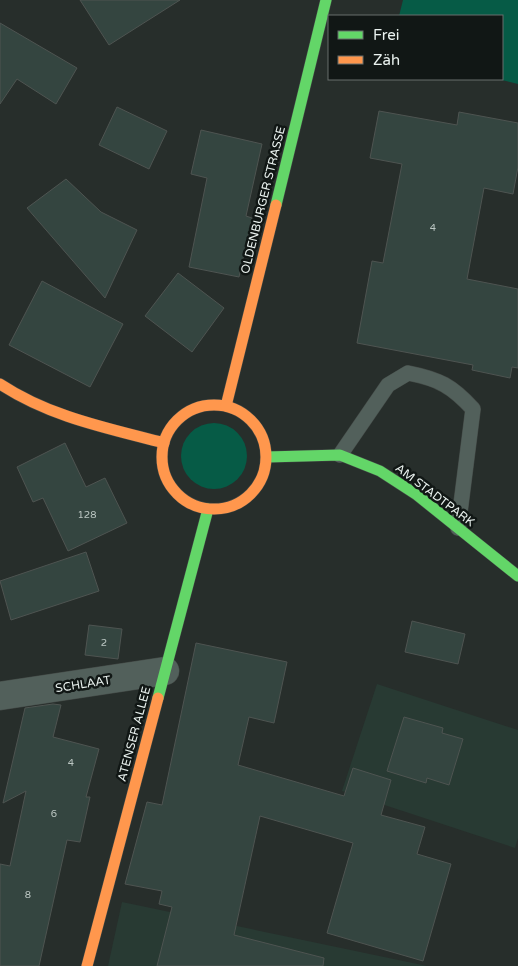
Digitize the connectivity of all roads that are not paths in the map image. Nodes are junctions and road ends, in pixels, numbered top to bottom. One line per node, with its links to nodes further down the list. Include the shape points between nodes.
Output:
1 (326, 0): 3 (street, OLDENBURGER STRASSE)
2 (0, 384): 4 (street, via 20,399 52,414)
3 (226, 406): 4 (street, via 206,405 187,412 172,425); 6 (street, via 242,412 255,424 264,440)
4 (164, 443): 7 (street, via 165,476 173,490 186,501)
5 (340, 455): 6 (street, AM STADTPARK); 8 (street, AM STADTPARK, via 380,471); 8 (lane, via 388,385 408,373 435,379 457,392 473,409)
6 (267, 457): 7 (street, via 261,480 246,498 225,508)
7 (208, 509): 10 (street, ATENSER ALLEE)
8 (458, 528): 9 (street, AM STADTPARK)
9 (518, 576)
10 (165, 671): 11 (street, SCHLAAT); 12 (street, ATENSER ALLEE)
11 (0, 696)
12 (87, 966)

